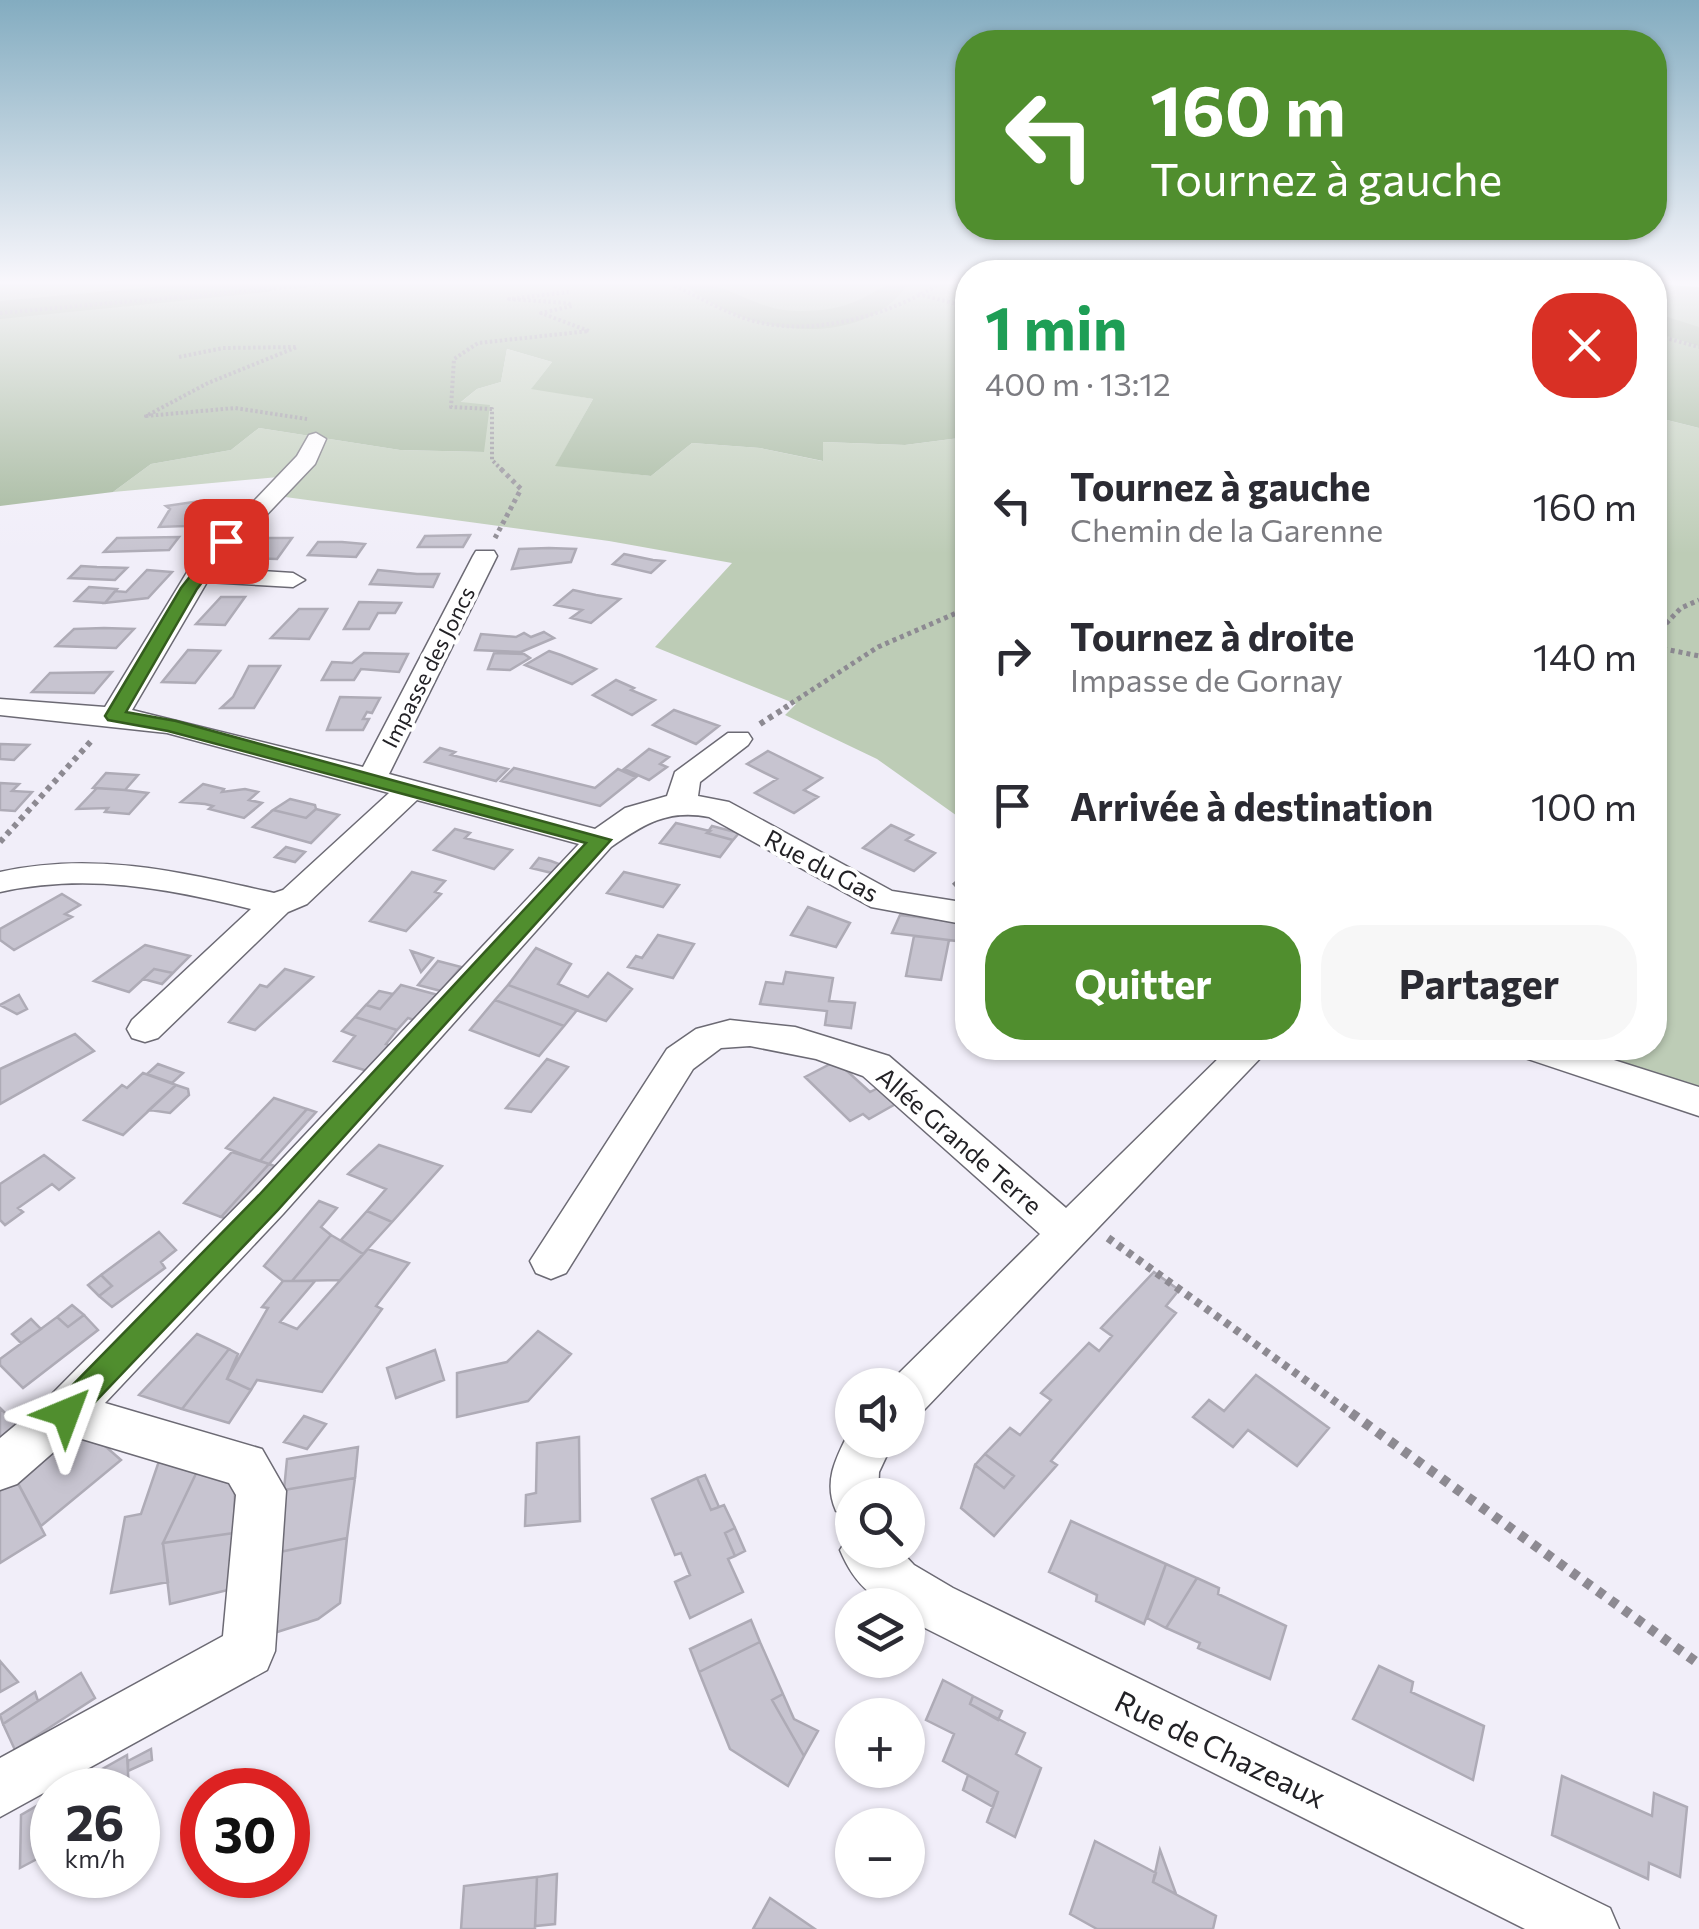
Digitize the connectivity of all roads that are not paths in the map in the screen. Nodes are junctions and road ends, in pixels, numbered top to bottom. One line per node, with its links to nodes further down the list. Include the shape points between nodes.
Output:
1 (316, 439): 3 (street, via 307,459)
2 (485, 556): 8 (street, Impasse des Joncs)
3 (198, 574): 4 (street); 6 (street)
4 (293, 580)
5 (0, 708): 6 (street)
6 (114, 716): 8 (street)
7 (738, 738): 10 (street, via 686,778)
8 (372, 778): 9 (street)
9 (410, 790): 11 (street); 13 (street, via 296,897)
10 (682, 802): 11 (street, via 636,815); 14 (street, Rue du Gas, via 718,809 884,900)
11 (600, 840): 22 (street)
12 (0, 882): 13 (street, via 96,869)
13 (276, 904): 15 (street)
14 (955, 912)
15 (144, 1029)
16 (1239, 1060): 19 (street)
17 (1571, 1060): 18 (street)
18 (1699, 1102)
19 (1067, 1232): 20 (street, Allée Grande Terre, via 876,1066 751,1034 712,1036 680,1058); 21 (street)
20 (551, 1262)
21 (925, 1378)
22 (66, 1413): 23 (street); 25 (street, via 246,1465 262,1491 248,1651)
23 (0, 1468)
24 (882, 1568): 26 (street, Rue de Chazeaux, via 935,1606)
25 (0, 1789)
26 (1589, 1929)

